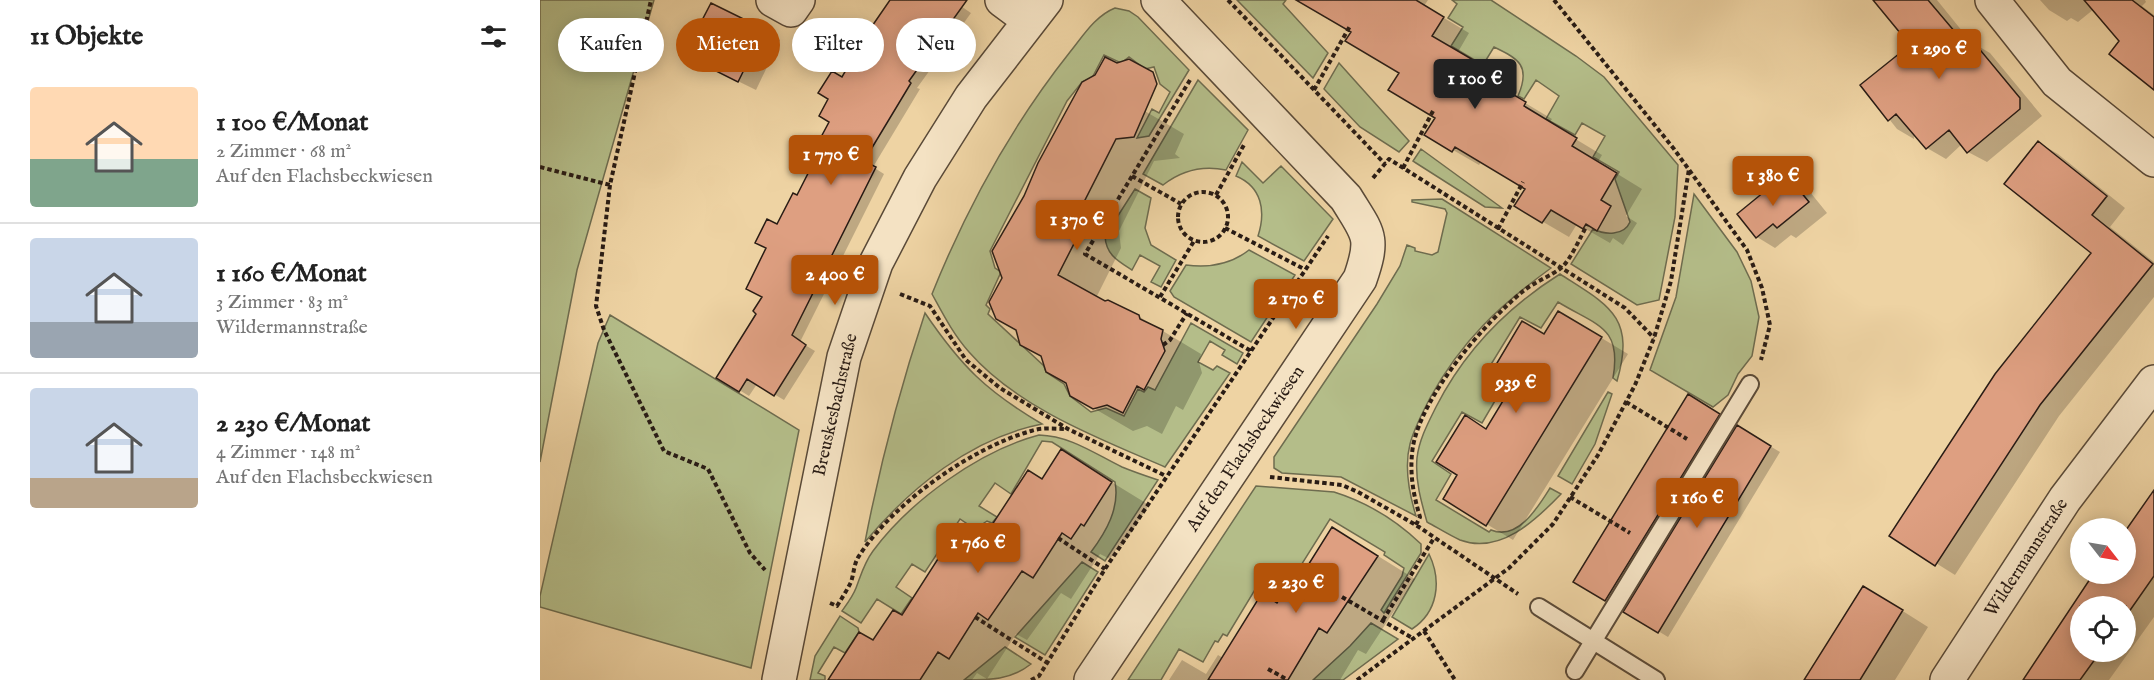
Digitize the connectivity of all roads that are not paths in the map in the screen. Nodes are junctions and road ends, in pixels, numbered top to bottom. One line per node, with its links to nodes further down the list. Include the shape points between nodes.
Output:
1 (773, 0): 2 (street, via 791,10)
2 (798, 0)
3 (1002, 0): 6 (street)
4 (1158, 0): 14 (street, Auf den Flachsbeckwiesen, via 1346,198 1367,230 1369,254 1360,279)
5 (1992, 0): 7 (street, via 2057,82)
6 (1038, 10): 13 (street, Breuskesbachstraße, via 971,97 920,178 876,263 844,357)
7 (2154, 160)
8 (2154, 382): 16 (street, Wildermannstraße, via 2066,498)
9 (1750, 384): 11 (lane)
10 (1539, 607): 11 (lane)
11 (1593, 641): 12 (lane); 15 (lane)
12 (1575, 671)
13 (779, 680)
14 (1091, 680)
15 (1656, 680)
16 (1947, 680)

